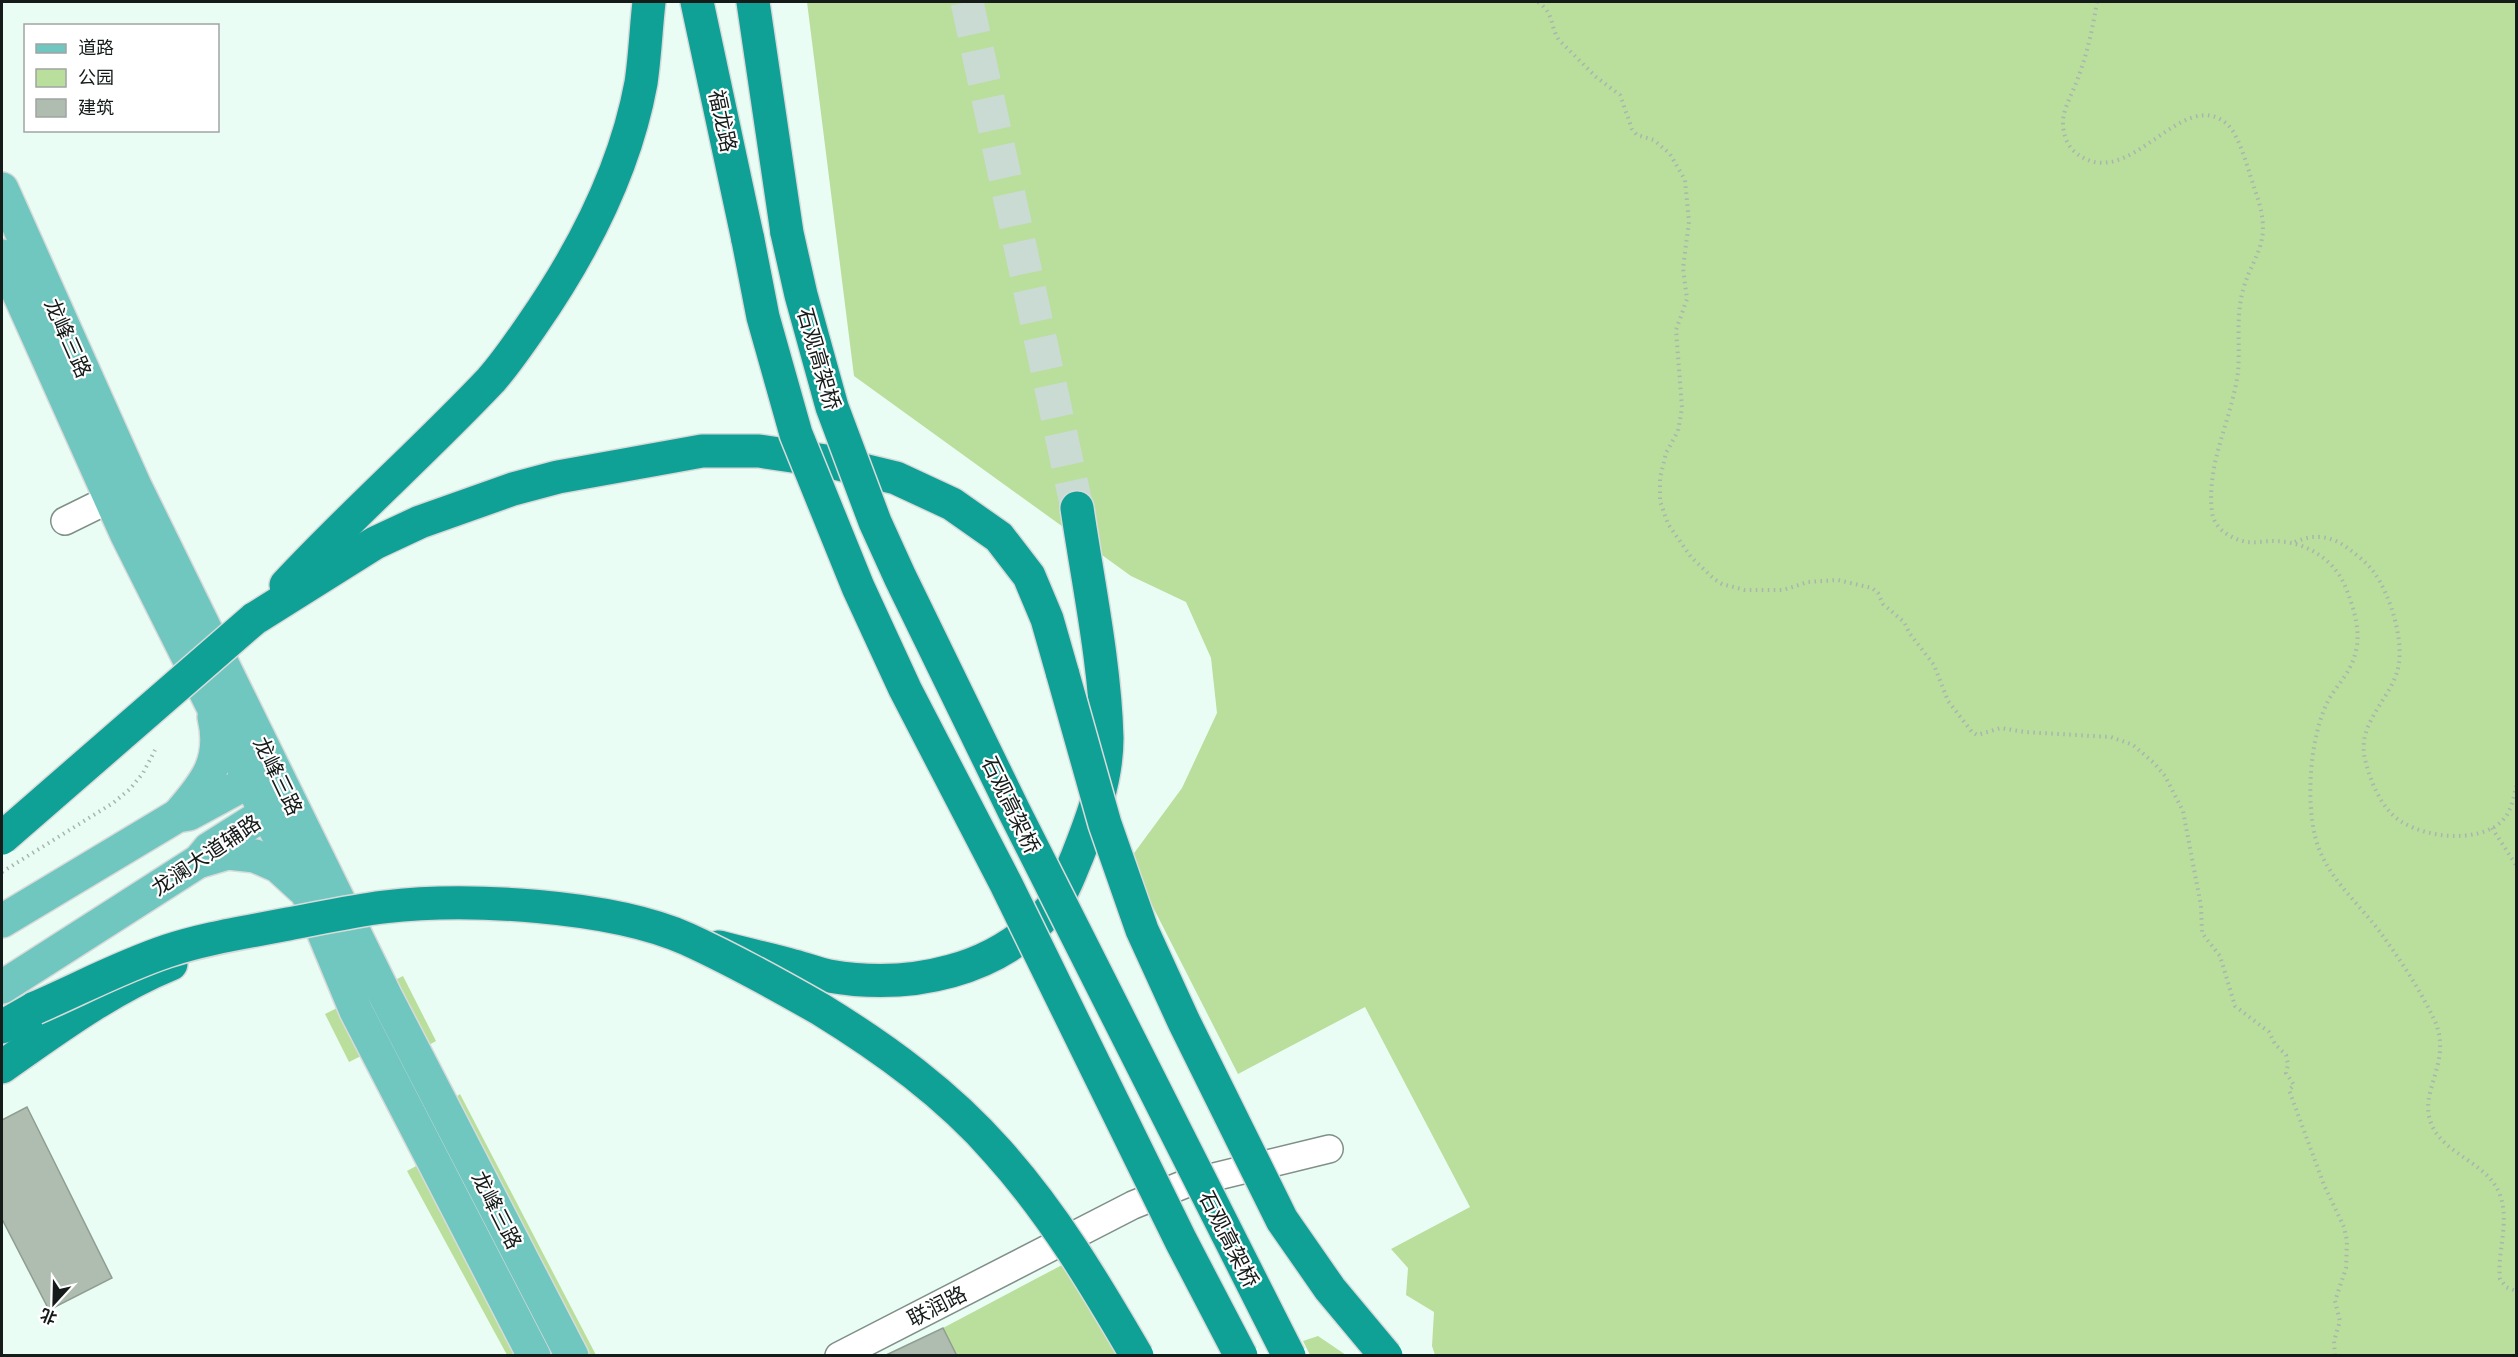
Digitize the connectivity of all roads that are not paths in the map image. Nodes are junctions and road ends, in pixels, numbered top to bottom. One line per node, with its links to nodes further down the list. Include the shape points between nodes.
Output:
1 (649, 2): 10 (highway, via 640,83 623,148 598,212 543,310 492,378 328,540)
2 (697, 2): 5 (highway, 福龙路)
3 (753, 2): 29 (highway, 石观高架桥, bridge, via 787,233 804,306 832,407 875,522 1014,811)
4 (2, 189): 7 (main road, 龙峰三路)
5 (748, 240): 28 (highway, 石观高架桥, bridge, via 763,317 796,434 858,587 928,736)
6 (2, 256): 7 (main road, 龙峰三路)
7 (123, 492): 9 (street); 11 (main road, 龙峰三路); 12 (main road, 龙峰三路)
8 (1077, 508): 19 (highway, bridge, via 1107,740 1094,813 1053,905 1026,932 994,954 957,970 912,980 868,981 828,975)
9 (65, 521)
10 (254, 620): 15 (highway, bridge); 30 (highway, bridge, via 375,543 420,522 558,477 702,451 759,451 826,461 896,478 952,504 999,537 1029,576 1047,619 1106,824 1142,930 1184,1022 1282,1220 1330,1289)
11 (209, 699): 12 (main road, 龙峰三路); 14 (main road, via 218,735 215,761 204,785)
12 (266, 782): 13 (main road, 龙澜大道辅路); 14 (main road, 龙澜大道辅路); 25 (main road, 龙峰三路, via 386,997)
13 (266, 813): 16 (main road, 龙澜大道辅路, via 209,849); 17 (main road, 龙峰三路, via 296,866)
14 (177, 816): 18 (main road, 龙澜大道辅路)
15 (2, 838)
16 (199, 861): 17 (main road, via 228,853 255,856 278,866); 20 (main road, 龙澜大道辅路)
17 (302, 907): 19 (highway, bridge, via 508,905 595,915); 21 (highway, bridge, via 228,936 167,951 35,1008); 22 (highway, bridge, via 145,975); 24 (main road, 龙峰三路)
18 (2, 921)
19 (686, 939): 27 (highway, bridge, via 793,993 860,1034 944,1098 1032,1193 1082,1263)
20 (2, 987)
21 (2, 1027)
22 (2, 1067)
23 (1329, 1149): 26 (street, 联润路, via 1172,1188)
24 (534, 1356)
25 (572, 1356)
26 (839, 1356)
27 (1137, 1356)
28 (1241, 1356)
29 (1289, 1356)
30 (1386, 1356)

